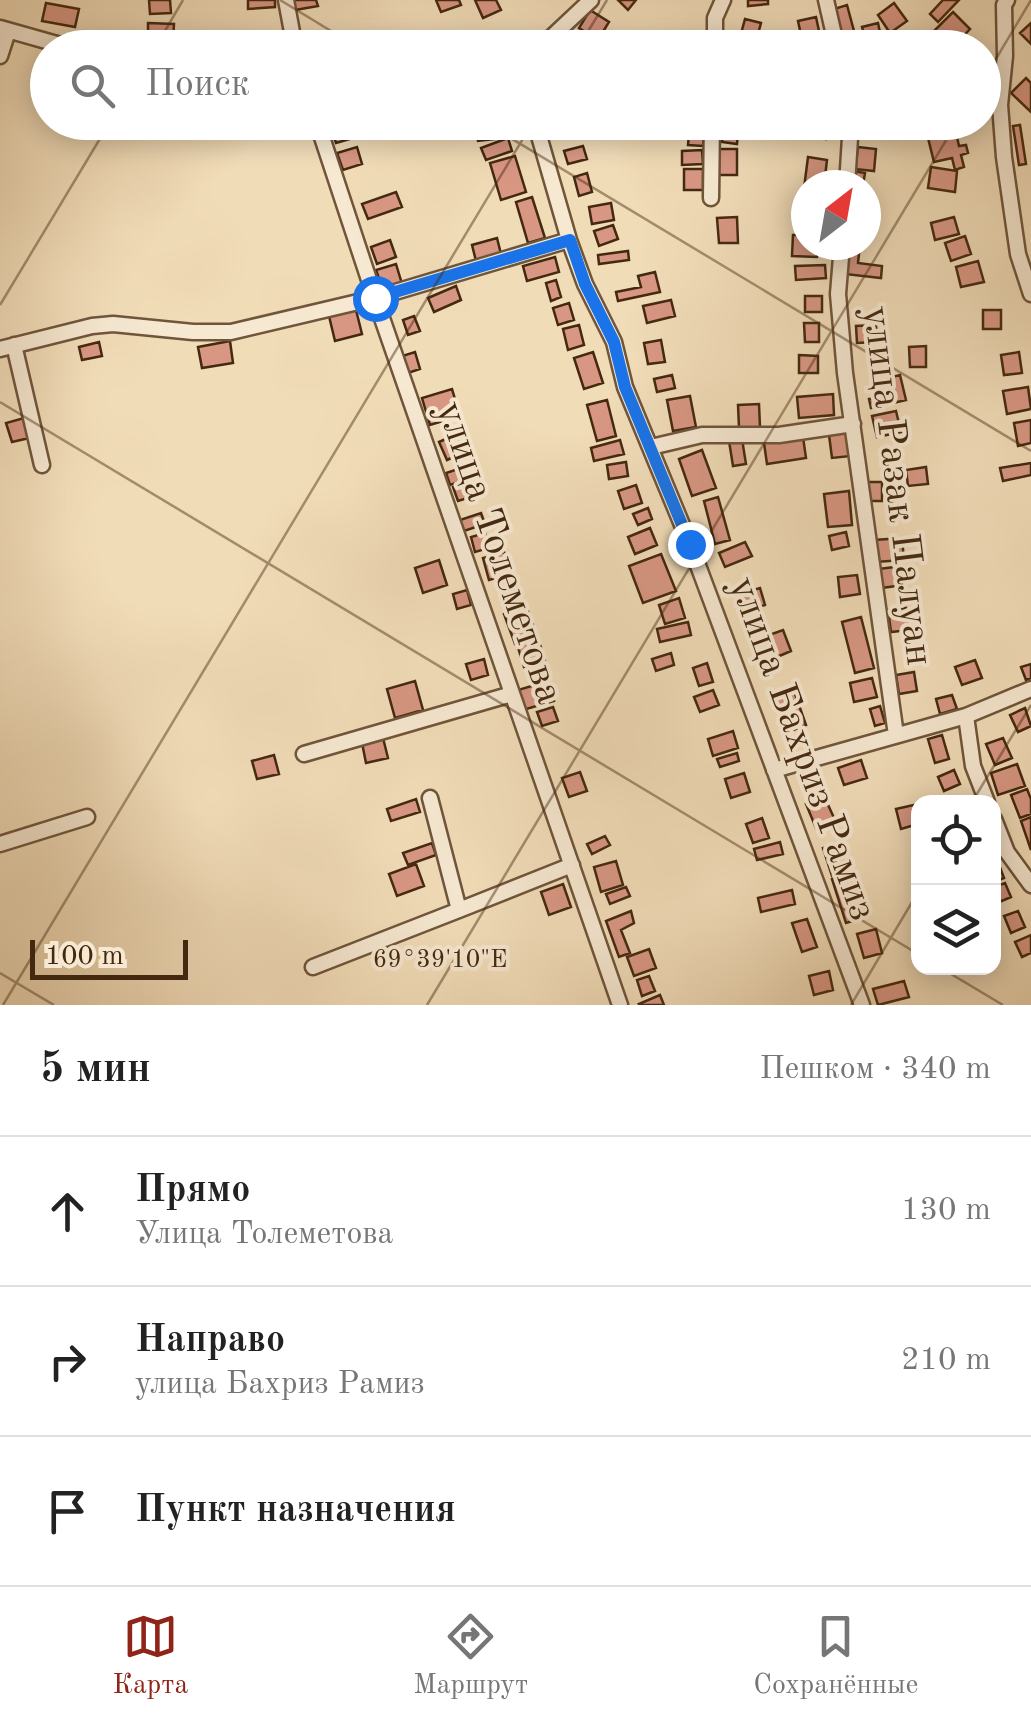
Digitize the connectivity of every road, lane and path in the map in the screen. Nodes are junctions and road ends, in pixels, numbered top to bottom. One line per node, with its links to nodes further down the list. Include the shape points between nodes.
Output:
1 (286, 0): 7 (street)
2 (591, 0): 8 (street)
3 (723, 0): 9 (street)
4 (826, 0): 10 (street)
5 (1007, 0): 13 (street)
6 (4, 29): 11 (street); 12 (street)
7 (292, 30)
8 (559, 30)
9 (715, 30)
10 (833, 30)
11 (30, 36)
12 (0, 56)
13 (1001, 93)
14 (1001, 122): 23 (street, via 1018,254)
15 (323, 140): 24 (street, улица Толеметова)
16 (541, 140): 21 (street, улица Бахриз Рамиз)
17 (712, 140): 20 (street)
18 (850, 140): 19 (street)
19 (848, 170)
20 (712, 198)
21 (570, 240): 24 (street); 27 (street, улица Бахриз Рамиз)
22 (841, 260): 26 (street, улица Разак Палуан, via 838,294)
23 (1031, 294)
24 (375, 298): 25 (street, via 231,332 103,325); 30 (street, улица Толеметова)
25 (7, 347): 28 (street)
26 (853, 424): 27 (street, via 779,434 702,434); 32 (street, улица Разак Палуан)
27 (651, 447): 34 (street, улица Бахриз Рамиз)
28 (42, 464)
29 (1031, 689): 31 (street)
30 (512, 694): 33 (street); 40 (street, улица Толеметова)
31 (966, 716): 32 (street); 35 (street, улица Разак Палуан)
32 (896, 735): 34 (street)
33 (304, 754)
34 (774, 770): 45 (street, улица Бахриз Рамиз)
35 (984, 795)
36 (430, 798): 42 (street)
37 (87, 818): 39 (street)
38 (1001, 837): 41 (street)
39 (0, 844)
40 (572, 865): 42 (street); 44 (street, улица Толеметова)
41 (1031, 885)
42 (460, 910): 43 (street)
43 (314, 966)
44 (620, 1005)
45 (862, 1005)

